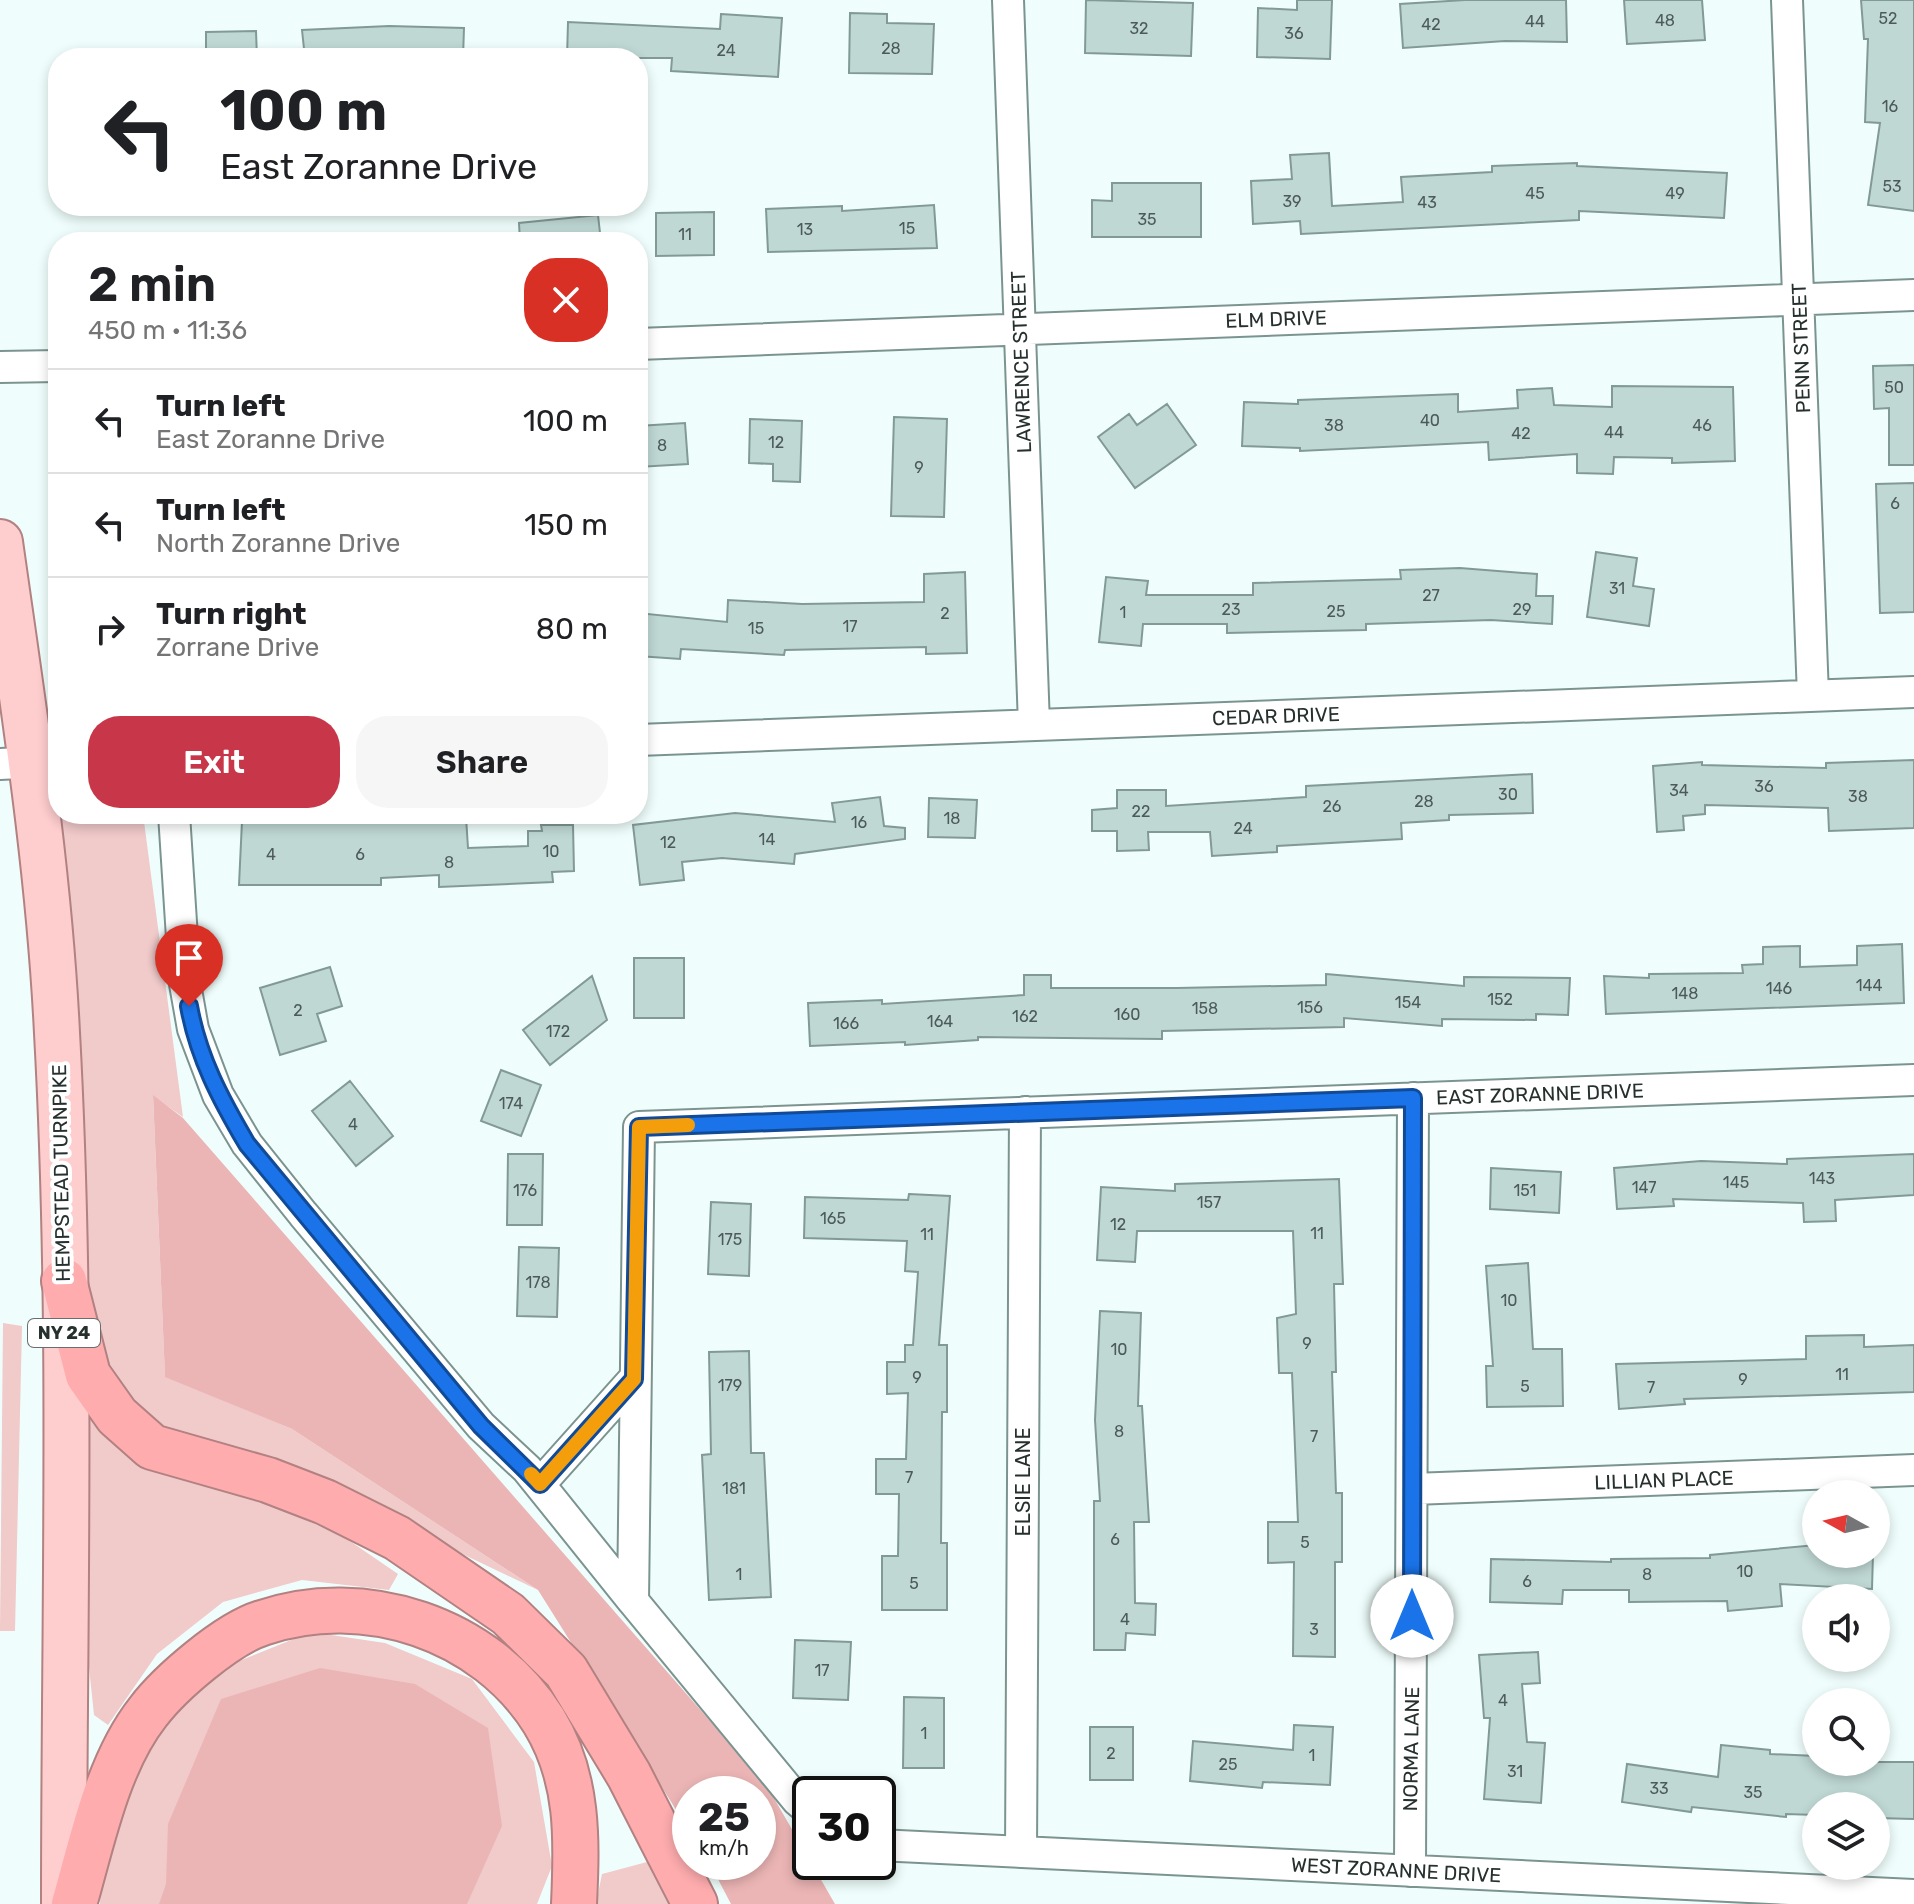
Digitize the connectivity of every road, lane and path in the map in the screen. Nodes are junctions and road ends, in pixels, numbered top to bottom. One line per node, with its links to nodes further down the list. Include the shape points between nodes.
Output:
1 (1008, 0): 5 (street, LAWRENCE STREET)
2 (1787, 0): 4 (street, PENN STREET)
3 (1914, 295): 4 (street, ELM DRIVE)
4 (1799, 299): 5 (street, ELM DRIVE); 11 (street, PENN STREET)
5 (1020, 329): 6 (street, ELM DRIVE); 12 (street, LAWRENCE STREET)
6 (648, 344)
7 (48, 366): 8 (street)
8 (0, 367)
9 (0, 542): 14 (main road, HEMPSTEAD TURNPIKE / NY 24)
10 (1914, 692): 11 (street, CEDAR DRIVE)
11 (1813, 696): 12 (street, CEDAR DRIVE)
12 (1034, 725): 13 (street, CEDAR DRIVE)
13 (648, 740)
14 (30, 762): 19 (main road, HEMPSTEAD TURNPIKE / NY 24, via 57,1030)
15 (175, 824): 22 (street, via 185,984 193,1029 218,1095 247,1144 303,1214 481,1426)
16 (1914, 1080): 17 (street, EAST ZORANNE DRIVE)
17 (1413, 1098): 18 (street, EAST ZORANNE DRIVE); 23 (street, NORMA LANE)
18 (1025, 1112): 20 (street, EAST ZORANNE DRIVE, via 639,1127); 27 (street, ELSIE LANE)
19 (64, 1281): 30 (main road, HEMPSTEAD TURNPIKE / NY 24); 33 (highway, via 88,1375 117,1416 152,1447 268,1480 397,1538 518,1624 566,1671 629,1775)
20 (634, 1379): 22 (street); 24 (street)
21 (1914, 1470): 23 (street, LILLIAN PLACE)
22 (540, 1484): 24 (street)
23 (1413, 1489): 28 (street, NORMA LANE)
24 (633, 1601): 25 (street)
25 (792, 1794)
26 (896, 1846): 27 (street, WEST ZORANNE DRIVE)
27 (1021, 1852): 28 (street, WEST ZORANNE DRIVE)
28 (1410, 1871): 29 (street, WEST ZORANNE DRIVE)
29 (1914, 1895)
30 (64, 1904)
31 (74, 1904): 32 (highway, via 109,1784 147,1713 198,1661 260,1623 326,1609 404,1618 457,1638 500,1670 544,1721 571,1785 578,1836)
32 (574, 1904)
33 (695, 1904)

